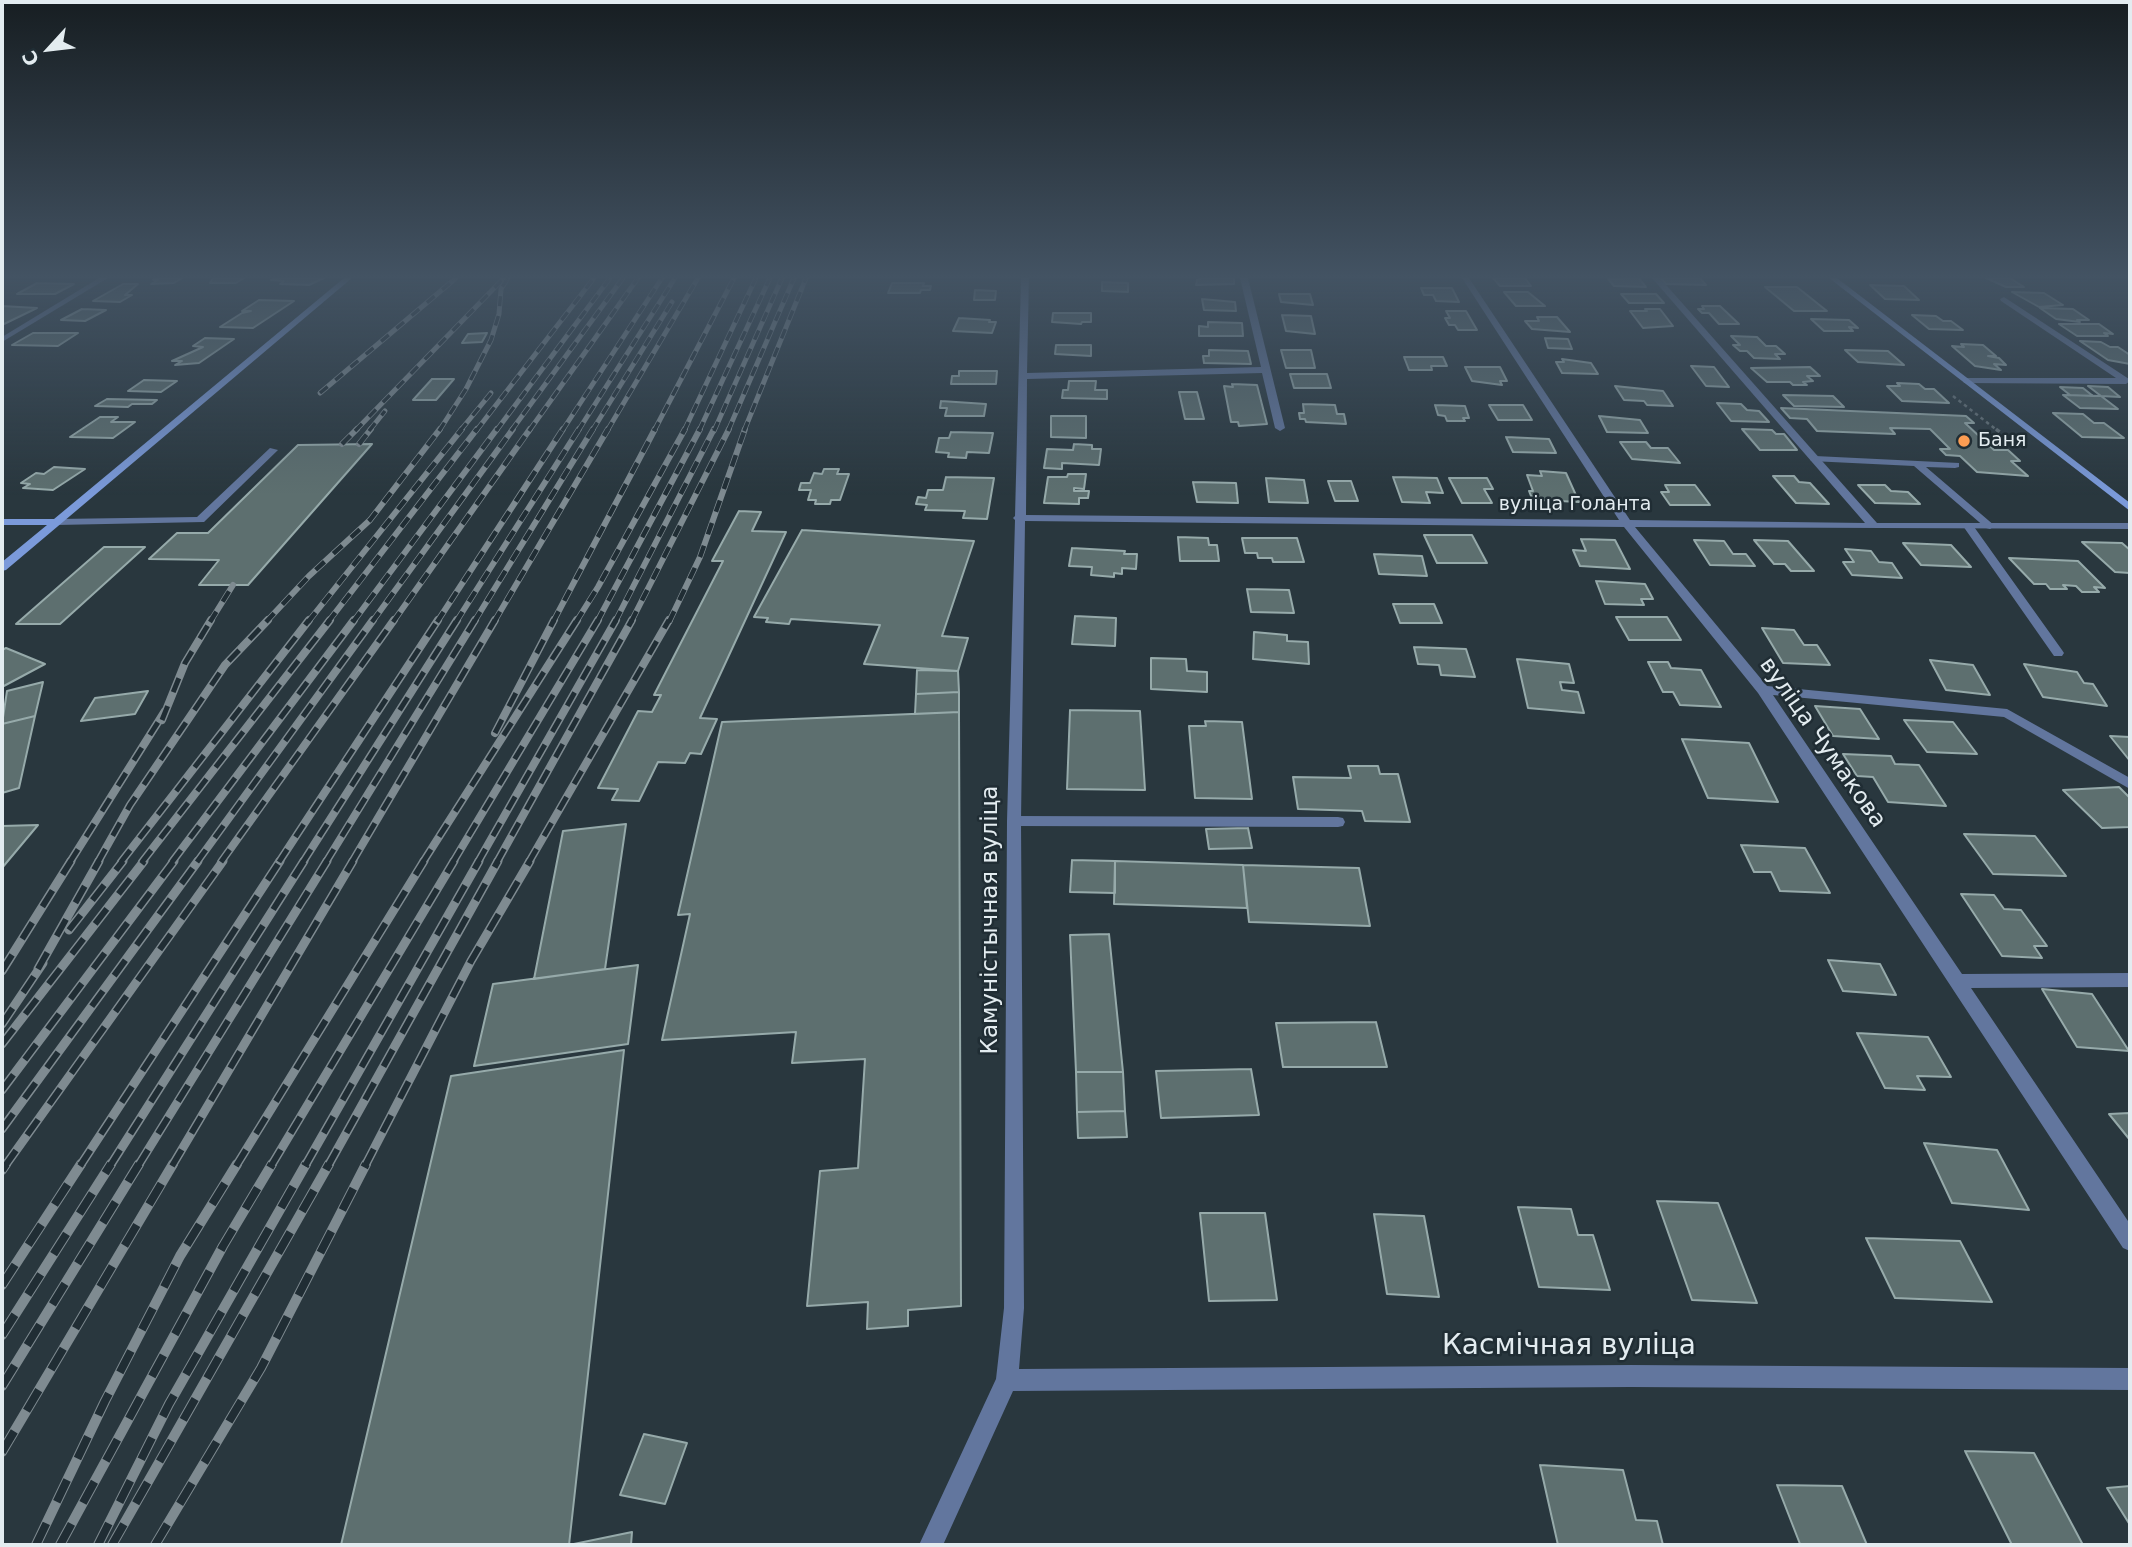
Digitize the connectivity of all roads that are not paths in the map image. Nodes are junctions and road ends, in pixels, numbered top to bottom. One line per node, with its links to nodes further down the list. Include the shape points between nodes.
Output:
1 (263, 350): 20 (street)
2 (1023, 350): 9 (street, Камуністычная вуліца)
3 (1260, 350): 8 (street)
4 (1512, 350): 21 (street, вуліца Чумакова)
5 (1718, 350): 14 (street)
6 (1927, 350): 10 (street)
7 (2080, 350): 11 (street)
8 (1265, 370): 9 (street); 12 (street)
9 (1022, 376): 18 (street, Камуністычная вуліца)
10 (1967, 381): 11 (street); 17 (street)
11 (2128, 383)
12 (1280, 428)
13 (273, 450): 20 (street, via 200,520)
14 (1815, 460): 15 (street); 22 (street)
15 (1916, 463): 16 (street); 24 (street)
16 (1955, 465)
17 (2130, 508)
18 (1018, 519): 21 (street, вуліца Голанта); 30 (street, Камуністычная вуліца)
19 (2, 522): 20 (street)
20 (57, 522): 26 (street)
21 (1626, 523): 22 (street, вуліца Голанта); 28 (street, вуліца Чумакова)
22 (1874, 526): 23 (street, вуліца Голанта)
23 (1968, 526): 24 (street, вуліца Голанта); 27 (street)
24 (1990, 526): 25 (street, вуліца Голанта)
25 (2130, 526)
26 (2, 568)
27 (2058, 653)
28 (1763, 690): 29 (street, via 2007,713); 33 (street, вуліца Чумакова)
29 (2130, 784)
30 (1014, 821): 31 (street); 36 (street, Камуністычная вуліца, via 1014,1308)
31 (1338, 822)
32 (2130, 980): 33 (street)
33 (1958, 981): 34 (street, вуліца Чумакова)
34 (2130, 1241)
35 (2130, 1379): 36 (street, Касмічная вуліца)
36 (1007, 1380): 37 (street, Камуністычная вуліца)
37 (931, 1545)

